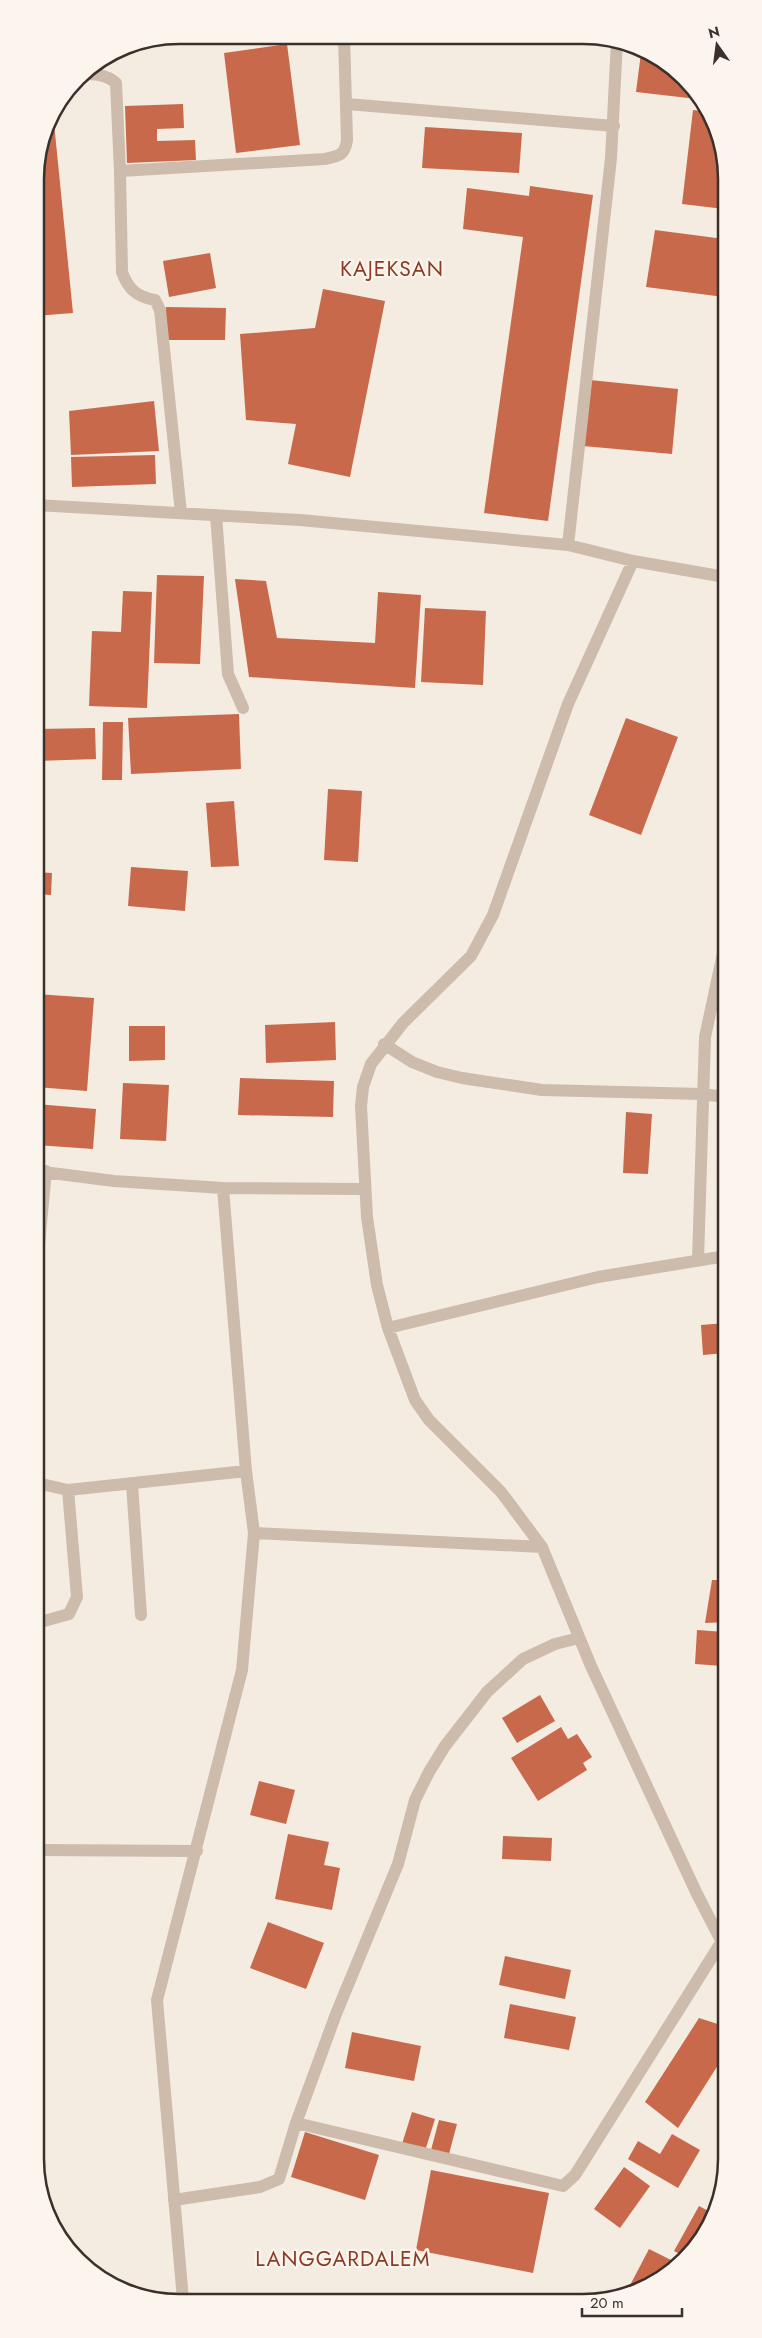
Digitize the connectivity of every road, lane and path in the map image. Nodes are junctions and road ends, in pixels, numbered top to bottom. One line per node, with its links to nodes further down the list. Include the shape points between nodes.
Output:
1 (344, 44): 4 (street)
2 (617, 48): 5 (street)
3 (94, 74): 6 (street, via 116,83)
4 (347, 104): 5 (street); 6 (street, via 348,140 346,150 340,156)
5 (614, 126): 10 (street)
6 (120, 171): 8 (street, via 122,272 128,287 137,295 155,300 160,310)
7 (44, 505): 8 (street)
8 (182, 513): 9 (street)
9 (216, 516): 10 (street, via 300,520); 13 (street, via 228,674)
10 (568, 545): 11 (street)
11 (633, 561): 12 (street); 15 (street, via 568,704 493,915 472,956)
12 (718, 576)
13 (243, 708)
14 (718, 977): 16 (street, via 705,1037)
15 (384, 1044): 16 (street, via 412,1062 462,1078 542,1090); 20 (street, via 371,1064 361,1106)
16 (702, 1094): 17 (street); 22 (street)
17 (718, 1096)
18 (44, 1171): 19 (street, via 114,1181)
19 (223, 1188): 20 (street); 24 (street)
20 (366, 1189): 23 (street, via 377,1285)
21 (718, 1257): 22 (street)
22 (698, 1260): 23 (street, via 598,1277)
23 (388, 1328): 29 (street, via 419,1407 501,1492)
24 (246, 1471): 25 (street); 28 (street)
25 (132, 1484): 27 (street); 30 (street)
26 (44, 1485): 27 (street)
27 (68, 1490): 31 (street, via 77,1597 69,1614)
28 (254, 1533): 29 (street); 34 (street, via 242,1670)
29 (542, 1547): 32 (street)
30 (141, 1615)
31 (44, 1621)
32 (579, 1638): 35 (street); 37 (street, via 555,1644 523,1659 487,1692 445,1746 416,1800 398,1864 336,2014)
33 (44, 1850): 34 (street)
34 (196, 1851): 38 (street, via 157,2000)
35 (718, 1934)
36 (718, 1955): 37 (street, via 575,2174 563,2186)
37 (296, 2123): 38 (street, via 279,2179 260,2187)
38 (174, 2200): 39 (street)
39 (182, 2294)

